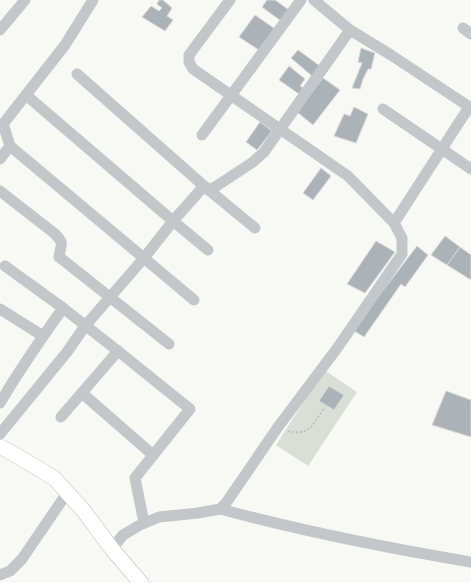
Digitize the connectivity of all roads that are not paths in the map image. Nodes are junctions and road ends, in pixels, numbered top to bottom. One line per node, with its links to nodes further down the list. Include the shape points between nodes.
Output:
1 (25, 0): 6 (street)
2 (93, 0): 9 (street, via 64,45)
3 (230, 0): 10 (street, via 189,55 189,62 193,69)
4 (301, 0): 10 (street)
5 (314, 0): 7 (street)
6 (0, 30)
7 (350, 30): 11 (street); 13 (street)
8 (77, 74): 19 (street)
9 (26, 95): 15 (street, via 3,124); 21 (street)
10 (232, 95): 13 (street); 14 (street)
11 (470, 108): 16 (street)
12 (383, 109): 16 (street)
13 (280, 128): 19 (street, via 264,152 253,162 215,187); 22 (street, via 348,176)
14 (202, 136)
15 (10, 146): 17 (street); 25 (street)
16 (442, 149): 18 (street); 22 (street)
17 (0, 159)
18 (471, 169)
19 (207, 188): 21 (street); 23 (street)
20 (0, 191): 27 (street, via 54,233 62,245 59,256)
21 (174, 221): 24 (street); 25 (street)
22 (394, 223): 42 (street, via 402,238 402,254)
23 (255, 228)
24 (208, 250)
25 (144, 258): 27 (street); 28 (street)
26 (5, 266): 29 (street)
27 (110, 297): 31 (street); 33 (street)
28 (194, 300)
29 (63, 308): 31 (street); 32 (street)
30 (0, 310): 32 (street)
31 (85, 326): 34 (street); 38 (street)
32 (43, 336): 36 (street)
33 (169, 344)
34 (118, 351): 35 (street); 40 (street, via 190,410)
35 (82, 393): 37 (street); 40 (street)
36 (0, 403)
37 (61, 417)
38 (0, 434)
39 (0, 446): 41 (street, via 54,478)
40 (153, 455): 43 (street, via 135,478)
41 (67, 492): 44 (street); 46 (street, via 22,559 10,571)
42 (220, 509): 43 (street, via 159,517); 45 (street, via 270,523)
43 (144, 523): 44 (street, via 123,535)
44 (112, 549): 47 (street)
45 (471, 562)
46 (0, 575)
47 (141, 583)

